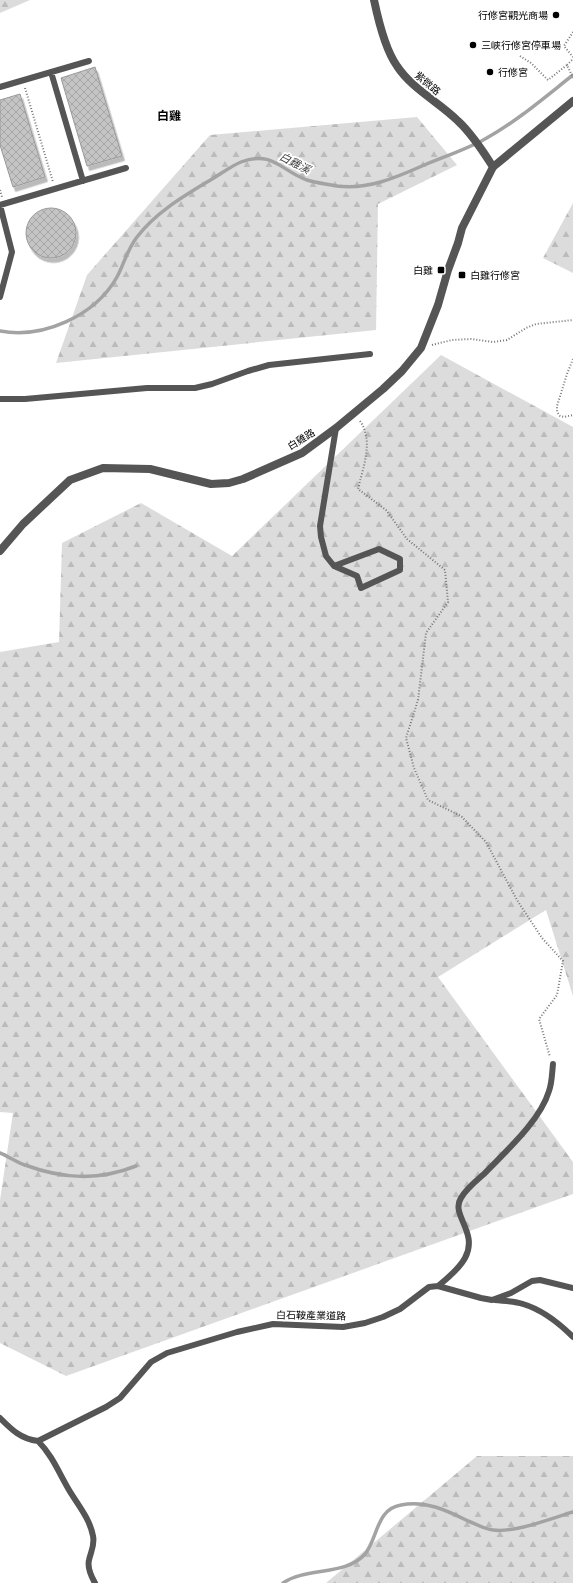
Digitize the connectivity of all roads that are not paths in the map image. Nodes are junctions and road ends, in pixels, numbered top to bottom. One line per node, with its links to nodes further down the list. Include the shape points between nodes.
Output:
1 (374, 0): 6 (street, 紫微路, via 396,66 406,78 458,121)
2 (88, 62): 3 (lane)
3 (51, 72): 4 (lane); 8 (lane)
4 (0, 87)
5 (573, 101): 6 (street)
6 (493, 167): 13 (street, 白雞路, via 462,228 438,305 421,348 402,371)
7 (126, 168): 8 (lane)
8 (83, 181): 9 (lane)
9 (0, 205): 10 (lane, via 12,252)
10 (0, 297)
11 (370, 354): 12 (lane, via 269,365 195,388 147,388)
12 (0, 399)
13 (336, 428): 14 (street, 白雞路, via 302,452 229,483 211,484 150,469 103,468 70,480 23,524); 15 (lane, via 320,526 326,556)
14 (0, 552)
15 (334, 566): 15 (lane, via 357,576 361,588 400,570 400,559 379,549)
16 (552, 1064): 17 (lane, 白石鞍產業道路, via 550,1091 537,1115 458,1203 470,1240 469,1251 455,1272)
17 (438, 1286): 19 (lane); 22 (lane, 白石鞍產業道路, via 430,1287 400,1309 366,1323 343,1327 273,1324 167,1353 151,1362 120,1398 106,1408)
18 (573, 1288): 19 (lane, via 540,1280 532,1281)
19 (492, 1300): 20 (lane, via 522,1304 541,1311)
20 (573, 1337)
21 (0, 1418): 22 (lane, via 20,1436)
22 (38, 1441): 23 (lane, via 53,1460 91,1528 94,1544 88,1564)
23 (95, 1583)

